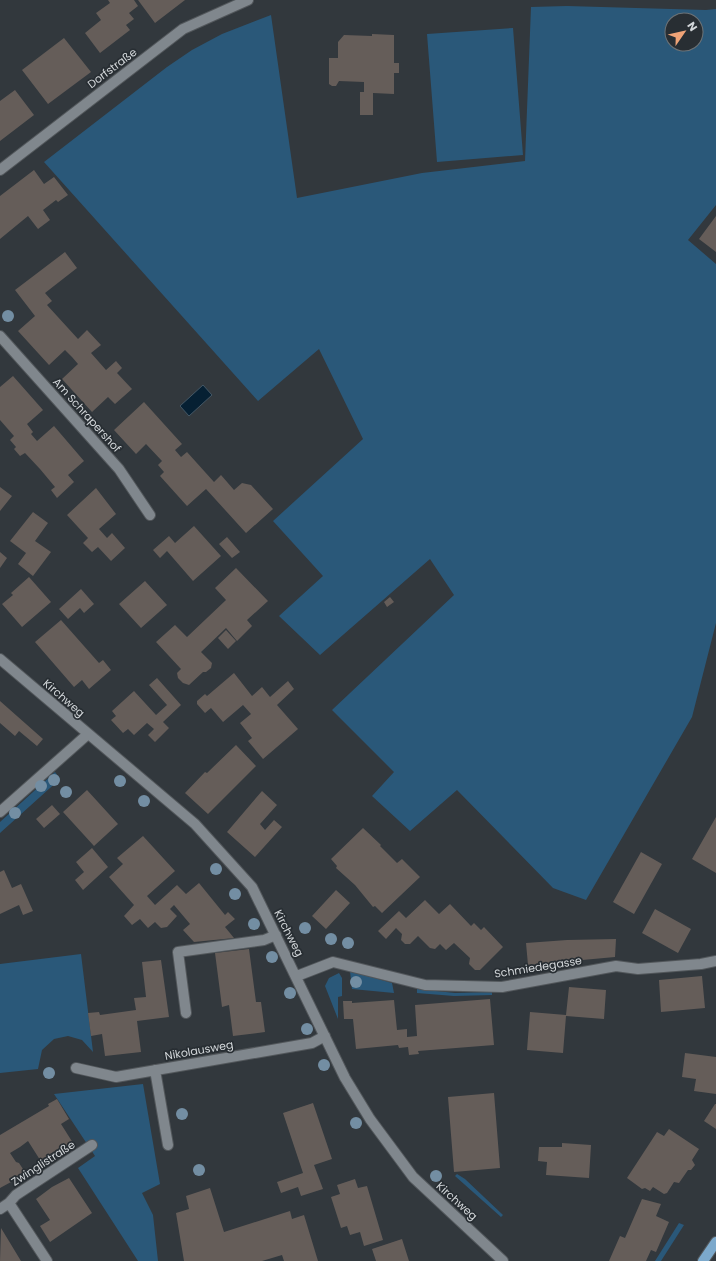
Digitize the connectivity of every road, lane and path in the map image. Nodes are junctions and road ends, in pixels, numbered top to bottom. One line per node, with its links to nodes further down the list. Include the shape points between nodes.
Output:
1 (248, 0): 2 (street, Dorfstraße, via 183,29)
2 (0, 170)
3 (0, 336): 4 (street, Am Schrapershof, via 119,468)
4 (150, 515)
5 (0, 659): 6 (street, Kirchweg)
6 (88, 734): 7 (street); 8 (street, Kirchweg, via 195,824 252,887)
7 (0, 812)
8 (276, 935): 10 (street, Kirchweg); 11 (street, via 264,940 178,952)
9 (716, 961): 10 (street, Schmiedegasse, via 638,969 616,966 502,987 425,985 333,962)
10 (297, 976): 12 (street, Kirchweg)
11 (186, 1013)
12 (326, 1036): 14 (street, Nikolausweg, via 312,1043); 21 (street, Kirchweg, via 345,1078 370,1119 413,1177)
13 (76, 1068): 14 (street, Nikolausweg, via 116,1077)
14 (156, 1070): 15 (street)
15 (168, 1144)
16 (92, 1145): 17 (street, Zwinglistraße, via 16,1195)
17 (9, 1203): 18 (street, Zwinglistraße); 20 (street, Zwinglistraße)
18 (0, 1209)
19 (716, 1242): 22 (main road)
20 (47, 1261)
21 (503, 1261)
22 (703, 1261)

